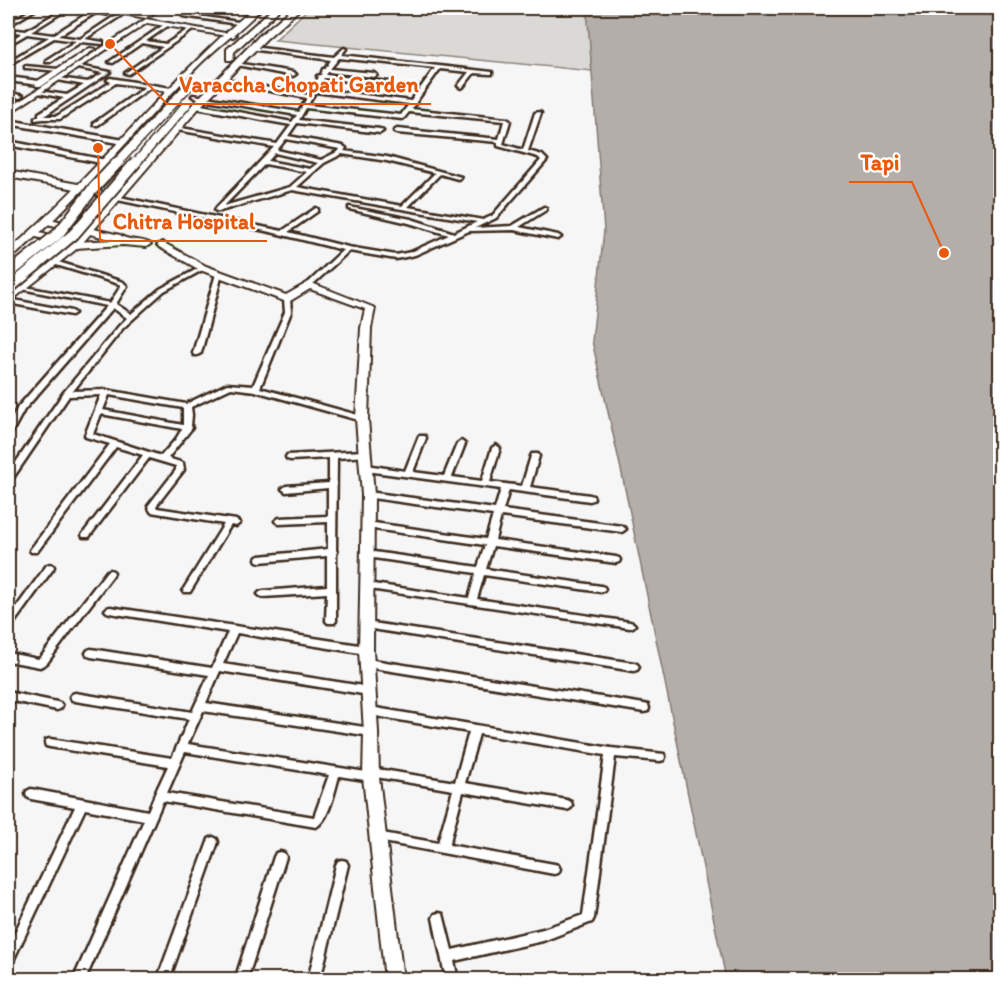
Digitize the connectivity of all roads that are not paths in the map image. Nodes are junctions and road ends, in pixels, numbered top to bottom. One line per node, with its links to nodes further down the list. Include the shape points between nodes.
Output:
1 (36, 8): 18 (street)
2 (67, 8): 26 (street)
3 (78, 8): 12 (street)
4 (159, 8): 19 (street)
5 (171, 8): 19 (street)
6 (220, 8): 13 (street)
7 (266, 8): 25 (main road)
8 (271, 8): 37 (main road, via 228,48)
9 (277, 8): 40 (main road, via 230,51)
10 (288, 8): 40 (main road, via 260,29)
11 (297, 8): 35 (main road)
12 (98, 9): 16 (street); 19 (street); 27 (street)
13 (239, 10): 14 (street); 20 (street)
14 (255, 10): 25 (main road)
15 (8, 15): 18 (street)
16 (120, 15): 19 (street); 30 (street)
17 (185, 15): 20 (street)
18 (21, 17): 21 (street)
19 (144, 19): 22 (street); 25 (street); 32 (street); 45 (street)
20 (224, 21): 25 (street)
21 (8, 25)
22 (167, 25): 23 (street); 31 (street)
23 (192, 29): 25 (street); 34 (street)
24 (8, 30): 26 (street)
25 (232, 31): 37 (main road); 46 (main road)
26 (26, 33): 27 (street); 29 (street)
27 (52, 36): 30 (street); 43 (street)
28 (8, 37): 29 (street)
29 (17, 38): 33 (street)
30 (80, 40): 32 (street); 39 (street)
31 (142, 42): 34 (street); 42 (street)
32 (101, 43): 49 (street)
33 (8, 44)
34 (167, 46): 52 (street)
35 (252, 48): 38 (street); 40 (main road)
36 (344, 49): 38 (street)
37 (218, 52): 47 (main road)
38 (336, 57): 41 (street); 50 (street)
39 (48, 61)
40 (234, 61): 54 (street); 61 (main road); 74 (main road)
41 (387, 61): 48 (street); 55 (street)
42 (111, 62)
43 (8, 64)
44 (27, 67): 49 (street)
45 (80, 67): 57 (street, via 108,71); 59 (street)
46 (193, 67): 47 (main road); 68 (main road)
47 (205, 67): 129 (main road, bridge, via 92,190 58,234)
48 (439, 67): 51 (street); 75 (street)
49 (58, 70): 67 (street)
50 (325, 70): 55 (street); 56 (street)
51 (473, 71): 53 (street); 65 (street)
52 (127, 73)
53 (490, 73)
54 (293, 74)
55 (374, 75): 62 (street)
56 (320, 76): 62 (street); 69 (street)
57 (98, 78): 60 (street); 63 (street)
58 (8, 79): 67 (street)
59 (60, 79): 63 (street); 67 (street)
60 (115, 81): 66 (street); 82 (street, via 58,118)
61 (220, 81): 73 (street); 74 (main road)
62 (369, 82): 64 (street)
63 (90, 84): 72 (street)
64 (389, 84)
65 (461, 86)
66 (147, 87): 68 (street); 85 (street)
67 (40, 88): 71 (street); 72 (street); 78 (street)
68 (171, 90): 91 (main road)
69 (312, 90): 73 (street); 75 (street)
70 (8, 94): 71 (street)
71 (20, 96): 76 (street)
72 (69, 97): 82 (street, via 41,114)
73 (309, 97): 77 (street)
74 (195, 101): 81 (street); 84 (street); 87 (main road); 133 (main road, bridge, via 74,234)
75 (414, 103): 79 (street)
76 (8, 104)
77 (306, 106): 79 (street, via 396,117); 81 (street)
78 (8, 112)
79 (406, 113): 90 (street, via 505,120); 90 (street, via 408,117 397,130)
80 (538, 113): 96 (street)
81 (300, 114): 84 (street)
82 (42, 117): 86 (street)
83 (8, 122): 86 (street)
84 (295, 123): 88 (street); 89 (street)
85 (96, 124)
86 (28, 125): 91 (street)
87 (177, 128): 93 (street); 107 (main road)
88 (380, 131)
89 (285, 137): 93 (street); 95 (street, via 344,148)
90 (501, 141): 96 (street, via 501,146)
91 (124, 142): 97 (main road)
92 (8, 143): 97 (street)
93 (278, 146): 94 (street)
94 (273, 151): 98 (street); 99 (street)
95 (341, 152): 99 (street); 101 (street)
96 (525, 152): 115 (street, via 544,160 496,215)
97 (106, 162): 106 (main road)
98 (264, 162): 100 (street); 111 (street)
99 (322, 162): 100 (street)
100 (312, 171): 105 (street)
101 (439, 172): 103 (street); 108 (street)
102 (8, 174): 106 (street)
103 (458, 177)
104 (8, 181): 106 (street)
105 (292, 188): 108 (street); 111 (street)
106 (80, 191): 107 (street); 114 (main road)
107 (115, 201): 113 (street); 118 (main road)
108 (404, 207): 115 (street)
109 (351, 208): 121 (street)
110 (543, 209): 116 (street)
111 (218, 210): 113 (street)
112 (316, 210): 119 (street)
113 (207, 218): 119 (street)
114 (50, 222): 118 (street); 120 (main road)
115 (485, 222): 117 (street)
116 (513, 228): 117 (street); 122 (street)
117 (466, 230): 121 (street)
118 (87, 231): 123 (street, via 117,237); 124 (main road)
119 (283, 233): 125 (street)
120 (36, 234): 124 (street); 126 (main road)
121 (455, 235): 125 (street, via 413,254 396,257)
122 (558, 237)
123 (123, 242): 124 (street); 128 (street, via 163,241 162,245)
124 (75, 244): 127 (main road)
125 (348, 249): 131 (street)
126 (8, 256)
127 (55, 263): 132 (main road); 136 (street, via 123,284)
128 (203, 268): 130 (street); 138 (street, via 162,290)
129 (8, 274)
130 (219, 274): 134 (street); 139 (street)
131 (309, 285): 134 (street); 145 (street, via 370,308)
132 (22, 287): 135 (main road); 136 (street)
133 (8, 289)
134 (287, 299): 140 (street, via 288,312)
135 (8, 300): 137 (street)
136 (112, 305): 138 (street); 147 (street, via 21,409)
137 (72, 313)
138 (130, 317): 142 (street)
139 (197, 353)
140 (256, 389): 143 (street, via 229,386); 145 (street)
141 (106, 393): 142 (street); 143 (street); 144 (street)
142 (67, 394): 159 (street)
143 (187, 406): 146 (street)
144 (98, 411): 146 (street); 149 (street, via 89,435)
145 (362, 419): 157 (street)
146 (188, 428): 156 (street)
147 (8, 432)
148 (422, 438): 158 (street)
149 (114, 444): 152 (street); 175 (street)
150 (461, 444): 160 (street)
151 (496, 448): 161 (street)
152 (148, 454): 156 (street); 173 (street)
153 (333, 455): 155 (street); 157 (street); 162 (street)
154 (535, 456): 165 (street)
155 (290, 457)
156 (163, 459): 186 (street, via 181,467 152,506 154,510 233,523)
157 (365, 461): 158 (street); 166 (street)
158 (408, 473): 160 (street)
159 (8, 479)
160 (447, 479): 161 (street)
161 (485, 484): 163 (street)
162 (333, 485): 164 (street); 169 (street)
163 (506, 486): 165 (street); 168 (street)
164 (286, 489)
165 (525, 489): 167 (street)
166 (368, 495): 168 (street); 171 (street)
167 (590, 498)
168 (499, 512): 172 (street); 174 (street)
169 (333, 519): 170 (street); 176 (street)
170 (279, 520)
171 (367, 525): 174 (street); 177 (street)
172 (622, 529)
173 (86, 535)
174 (489, 542): 179 (street); 181 (street)
175 (34, 550)
176 (333, 552): 178 (street); 184 (street)
177 (367, 554): 181 (street); 183 (street)
178 (260, 559)
179 (616, 560)
180 (50, 567): 191 (street)
181 (480, 571): 185 (street); 188 (street)
182 (110, 573): 197 (street, via 44,660 40,663)
183 (366, 586): 188 (street); 193 (street)
184 (332, 589): 187 (street); 190 (street)
185 (602, 589)
186 (187, 590)
187 (263, 594)
188 (472, 602): 192 (street)
189 (110, 610): 194 (street)
190 (331, 621)
191 (8, 625)
192 (630, 625)
193 (366, 626): 196 (street); 198 (street)
194 (234, 629): 196 (street); 199 (street)
195 (91, 653): 199 (street)
196 (366, 656): 200 (street); 204 (street)
197 (8, 657)
198 (634, 667)
199 (216, 670): 200 (street); 205 (street)
200 (369, 691): 206 (street)
201 (75, 697): 205 (street)
202 (8, 698): 203 (street)
203 (57, 706)
204 (644, 708)
205 (197, 711): 208 (street); 210 (street)
206 (370, 711): 207 (street); 208 (street)
207 (475, 729): 211 (street); 216 (street)
208 (371, 732): 215 (street)
209 (50, 743): 213 (street)
210 (181, 747): 213 (street); 214 (street)
211 (611, 752): 212 (street); 229 (street, via 588,918 543,935)
212 (660, 757)
213 (174, 763): 218 (street)
214 (336, 771): 215 (street); 218 (street, via 316,822)
215 (371, 774): 216 (street); 222 (street)
216 (460, 787): 220 (street); 224 (street)
217 (31, 794): 219 (street)
218 (159, 796): 221 (street)
219 (82, 803): 221 (street); 230 (street)
220 (567, 805)
221 (150, 816): 231 (street)
222 (376, 837): 224 (street); 235 (street)
223 (213, 842): 232 (street)
224 (442, 849): 227 (street)
225 (280, 857): 233 (street)
226 (342, 865): 234 (street)
227 (554, 869)
228 (439, 918): 229 (street)
229 (447, 957): 236 (street)
230 (8, 959)
231 (79, 980)
232 (163, 980)
233 (241, 980)
234 (314, 980)
235 (394, 980)
236 (452, 980)

